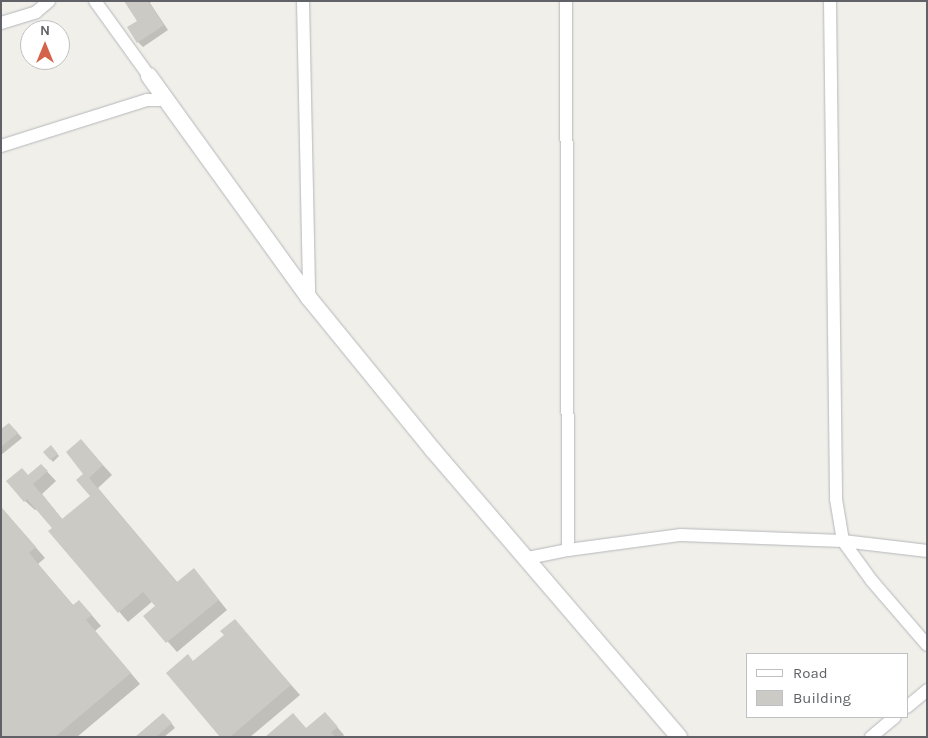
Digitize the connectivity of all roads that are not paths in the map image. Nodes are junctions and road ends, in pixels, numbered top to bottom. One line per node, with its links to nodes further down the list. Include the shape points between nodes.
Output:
1 (49, 1): 6 (street, via 36,12)
2 (95, 1): 7 (street)
3 (303, 1): 10 (street)
4 (566, 1): 12 (street)
5 (830, 1): 11 (street, via 836,489)
6 (1, 23)
7 (149, 76): 8 (street)
8 (166, 100): 9 (street, via 147,100); 10 (street)
9 (1, 146)
10 (309, 298): 14 (street, via 433,450)
11 (843, 541): 12 (street, via 681,534); 13 (street); 15 (street)
12 (568, 550): 14 (street)
13 (927, 551)
14 (528, 558): 19 (street)
15 (927, 645)
16 (927, 690): 17 (street)
17 (908, 706)
18 (894, 718): 20 (street)
19 (679, 737)
20 (872, 737)

